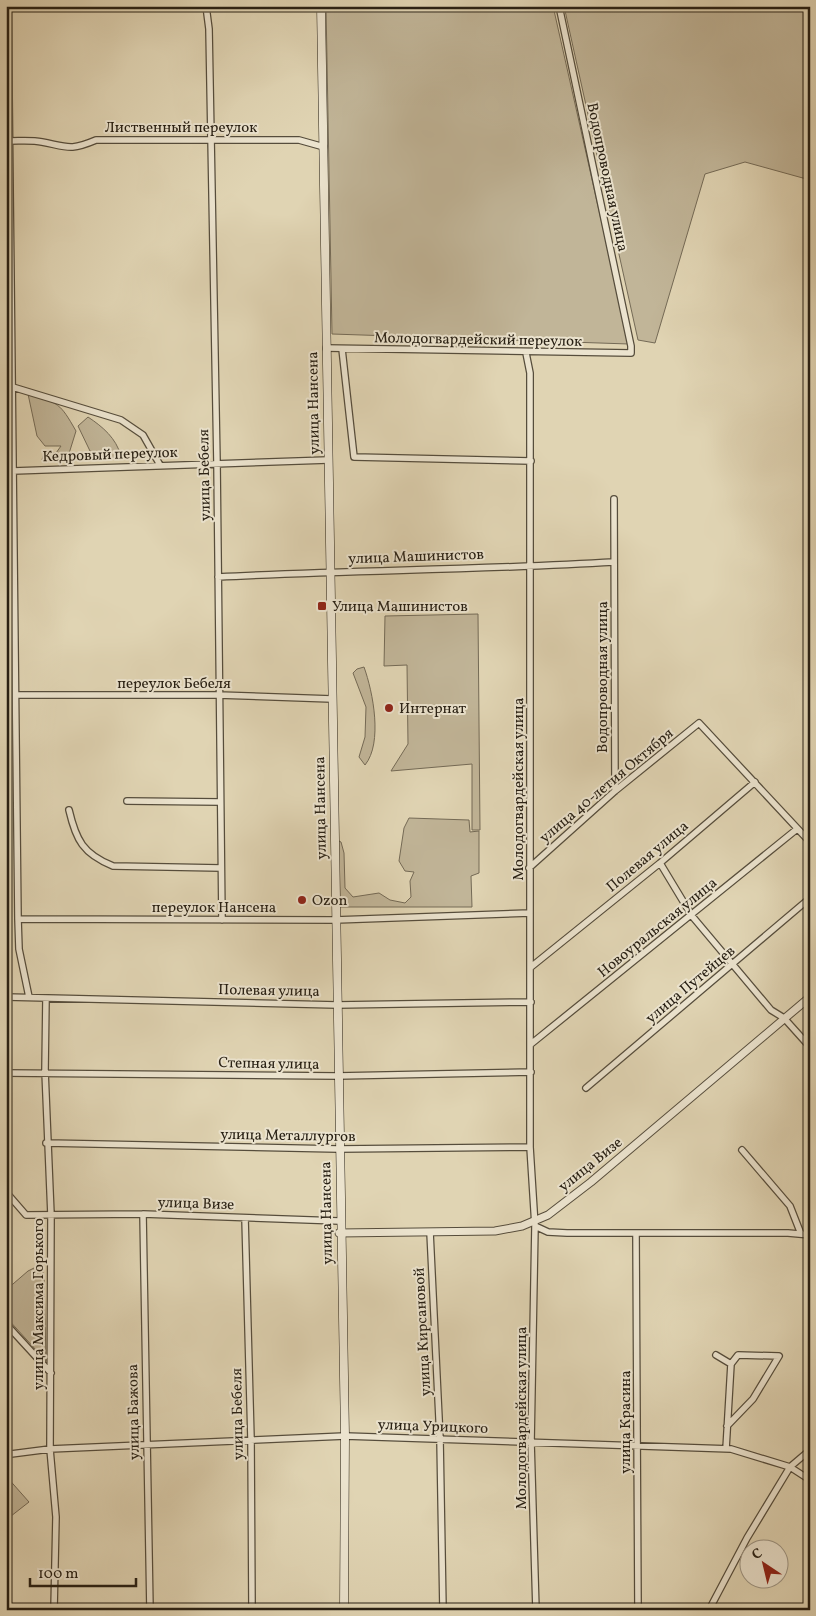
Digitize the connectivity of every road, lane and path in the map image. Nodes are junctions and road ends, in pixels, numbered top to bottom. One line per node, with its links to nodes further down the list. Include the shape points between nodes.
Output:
1 (8, 6): 6 (street)
2 (206, 6): 5 (street, улица Бебеля)
3 (321, 6): 7 (main road, улица Нансена)
4 (559, 6): 11 (street, Водопроводная улица)
5 (211, 140): 6 (street, Лиственный переулок, via 96,140 78,148 42,141); 7 (street, Лиственный переулок, via 299,140); 15 (street, улица Бебеля)
6 (10, 141): 12 (street)
7 (324, 147): 8 (main road, улица Нансена)
8 (326, 348): 9 (street, Молодогвардейский переулок); 13 (main road, улица Нансена)
9 (342, 349): 10 (street, Молодогвардейский переулок); 14 (street, via 354,458)
10 (526, 352): 11 (street, Молодогвардейский переулок); 14 (street, Молодогвардейская улица, via 530,373)
11 (631, 353)
12 (9, 385): 16 (street, via 121,420 143,435); 17 (street)
13 (328, 460): 15 (street, Кедровый переулок); 21 (main road, улица Нансена)
14 (531, 461): 20 (street, Молодогвардейская улица)
15 (217, 463): 16 (street, Кедровый переулок); 22 (street, улица Бебеля)
16 (160, 465): 17 (street, Кедровый переулок)
17 (13, 471): 23 (street)
18 (614, 499): 19 (street, Водопроводная улица)
19 (614, 562): 20 (street, улица Машинистов); 27 (street, Водопроводная улица)
20 (531, 567): 21 (street, улица Машинистов); 35 (street, Молодогвардейская улица)
21 (329, 572): 22 (street, улица Машинистов); 25 (main road, улица Нансена)
22 (218, 577): 24 (street, улица Бебеля)
23 (16, 695): 24 (street, переулок Бебеля); 39 (street)
24 (218, 695): 25 (street, переулок Бебеля); 29 (street, улица Бебеля)
25 (332, 699): 41 (main road, улица Нансена)
26 (755, 782): 27 (street, улица 40-летия Октября, via 699,723); 31 (street); 33 (street, Полевая улица)
27 (615, 791): 35 (street, улица 40-летия Октября)
28 (127, 801): 29 (street)
29 (220, 802): 34 (street, улица Бебеля)
30 (69, 810): 34 (street, via 75,833 85,850 112,866)
31 (797, 829): 32 (street); 38 (street, Новоуральская улица)
32 (810, 842)
33 (660, 863): 38 (street); 43 (street, Полевая улица)
34 (221, 868): 40 (street, улица Бебеля)
35 (529, 868): 37 (street, Молодогвардейская улица)
36 (810, 898): 42 (street, улица Путейцев)
37 (530, 912): 41 (street, переулок Нансена); 43 (street, Молодогвардейская улица)
38 (692, 916): 42 (street); 51 (street, Новоуральская улица)
39 (18, 919): 40 (street, переулок Нансена); 45 (street, via 19,949)
40 (222, 920): 41 (street, переулок Нансена)
41 (335, 920): 49 (main road, улица Нансена)
42 (733, 964): 50 (street, via 771,1010); 57 (street, улица Путейцев)
43 (531, 967): 48 (street, Молодогвардейская улица)
44 (6, 997): 45 (street, Полевая улица)
45 (29, 997): 47 (street, Полевая улица)
46 (810, 997): 50 (street, улица Визе)
47 (46, 998): 49 (street, Полевая улица); 53 (street, улица Максима Горького)
48 (531, 1002): 49 (street, Полевая улица); 51 (street, Молодогвардейская улица)
49 (337, 1004): 56 (main road, улица Нансена)
50 (784, 1018): 52 (street); 67 (street, улица Визе, via 592,1182)
51 (532, 1044): 54 (street, Молодогвардейская улица)
52 (810, 1047)
53 (45, 1071): 55 (street, Степная улица); 56 (street, Степная улица); 58 (street, улица Максима Горького)
54 (531, 1072): 56 (street, Степная улица); 59 (street, Молодогвардейская улица)
55 (6, 1073)
56 (337, 1076): 60 (main road, улица Нансена)
57 (586, 1088)
58 (46, 1143): 60 (street, улица Металлургов); 64 (street, улица Максима Горького)
59 (530, 1147): 60 (street, улица Металлургов); 67 (street, Молодогвардейская улица)
60 (338, 1149): 66 (main road, улица Нансена)
61 (742, 1150): 71 (street, via 790,1206)
62 (6, 1192): 64 (street, улица Визе, via 26,1215)
63 (143, 1214): 64 (street, улица Визе); 65 (street, улица Визе); 82 (street, улица Бажова)
64 (51, 1215): 76 (street, улица Максима Горького)
65 (245, 1218): 66 (street, улица Визе); 79 (street, улица Бебеля)
66 (339, 1221): 69 (main road, улица Нансена)
67 (535, 1224): 68 (street, улица Визе, via 495,1231); 70 (street, via 548,1232); 81 (street, Молодогвардейская улица)
68 (430, 1232): 69 (street, улица Визе); 80 (street, улица Кирсановой)
69 (340, 1233): 78 (main road, улица Нансена)
70 (636, 1233): 71 (street); 83 (street, улица Красина)
71 (801, 1234): 72 (street)
72 (810, 1235)
73 (6, 1324): 76 (street)
74 (716, 1355): 75 (street)
75 (731, 1364): 77 (street); 77 (street, via 738,1355 779,1356 753,1400)
76 (51, 1373): 84 (street, улица Максима Горького)
77 (727, 1426): 85 (street)
78 (344, 1436): 79 (street, улица Урицкого); 80 (street, улица Урицкого); 93 (main road, улица Нансена)
79 (251, 1439): 82 (street, улица Урицкого); 92 (street, улица Бебеля)
80 (440, 1439): 81 (street, улица Урицкого); 94 (street, улица Кирсановой)
81 (531, 1442): 83 (street, улица Урицкого); 95 (street, Молодогвардейская улица)
82 (146, 1444): 84 (street, улица Урицкого); 91 (street, улица Бажова)
83 (638, 1445): 85 (street, улица Урицкого); 96 (street, улица Красина)
84 (50, 1449): 87 (street, улица Урицкого); 90 (street, улица Максима Горького, via 56,1517)
85 (726, 1449): 88 (street, улица Урицкого)
86 (810, 1450): 88 (street)
87 (6, 1457)
88 (790, 1467): 89 (street, улица Урицкого); 97 (street)
89 (810, 1480)
90 (54, 1610)
91 (150, 1610)
92 (252, 1610)
93 (344, 1610)
94 (443, 1610)
95 (536, 1610)
96 (638, 1610)
97 (709, 1610)

